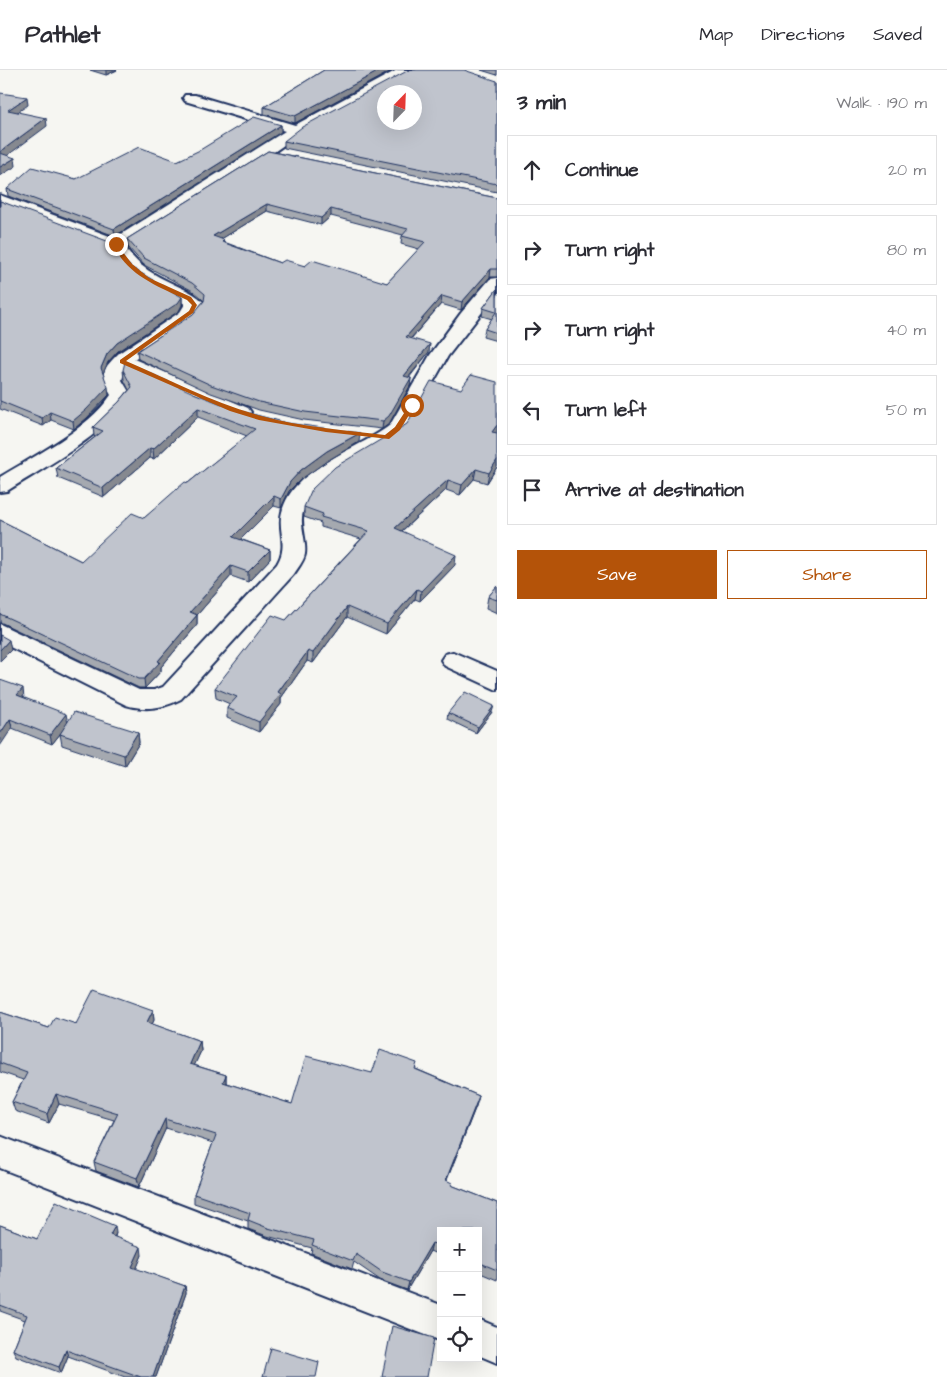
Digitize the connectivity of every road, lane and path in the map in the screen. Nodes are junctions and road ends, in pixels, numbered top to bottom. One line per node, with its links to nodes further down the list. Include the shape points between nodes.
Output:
1 (407, 70): 3 (street)
2 (190, 98): 3 (street)
3 (296, 130): 4 (street)
4 (266, 152): 5 (street); 7 (street)
5 (284, 155)
6 (0, 200): 7 (street)
7 (116, 244): 9 (street, via 130,265 148,280 189,298 194,305 191,312)
8 (497, 283): 12 (street, via 466,317 439,355 404,419)
9 (122, 361): 10 (street, via 232,409); 13 (street, via 113,375 115,387 122,395 109,411 80,435)
10 (261, 418)
11 (358, 435): 12 (street)
12 (386, 437): 14 (street, via 335,466 301,494 292,513 294,555 286,569 180,685 164,698 135,699)
13 (0, 486)
14 (0, 632)
15 (453, 660): 16 (street)
16 (497, 681)
17 (0, 1152): 18 (street)
18 (437, 1321)
19 (482, 1339): 20 (street)
20 (497, 1345)

